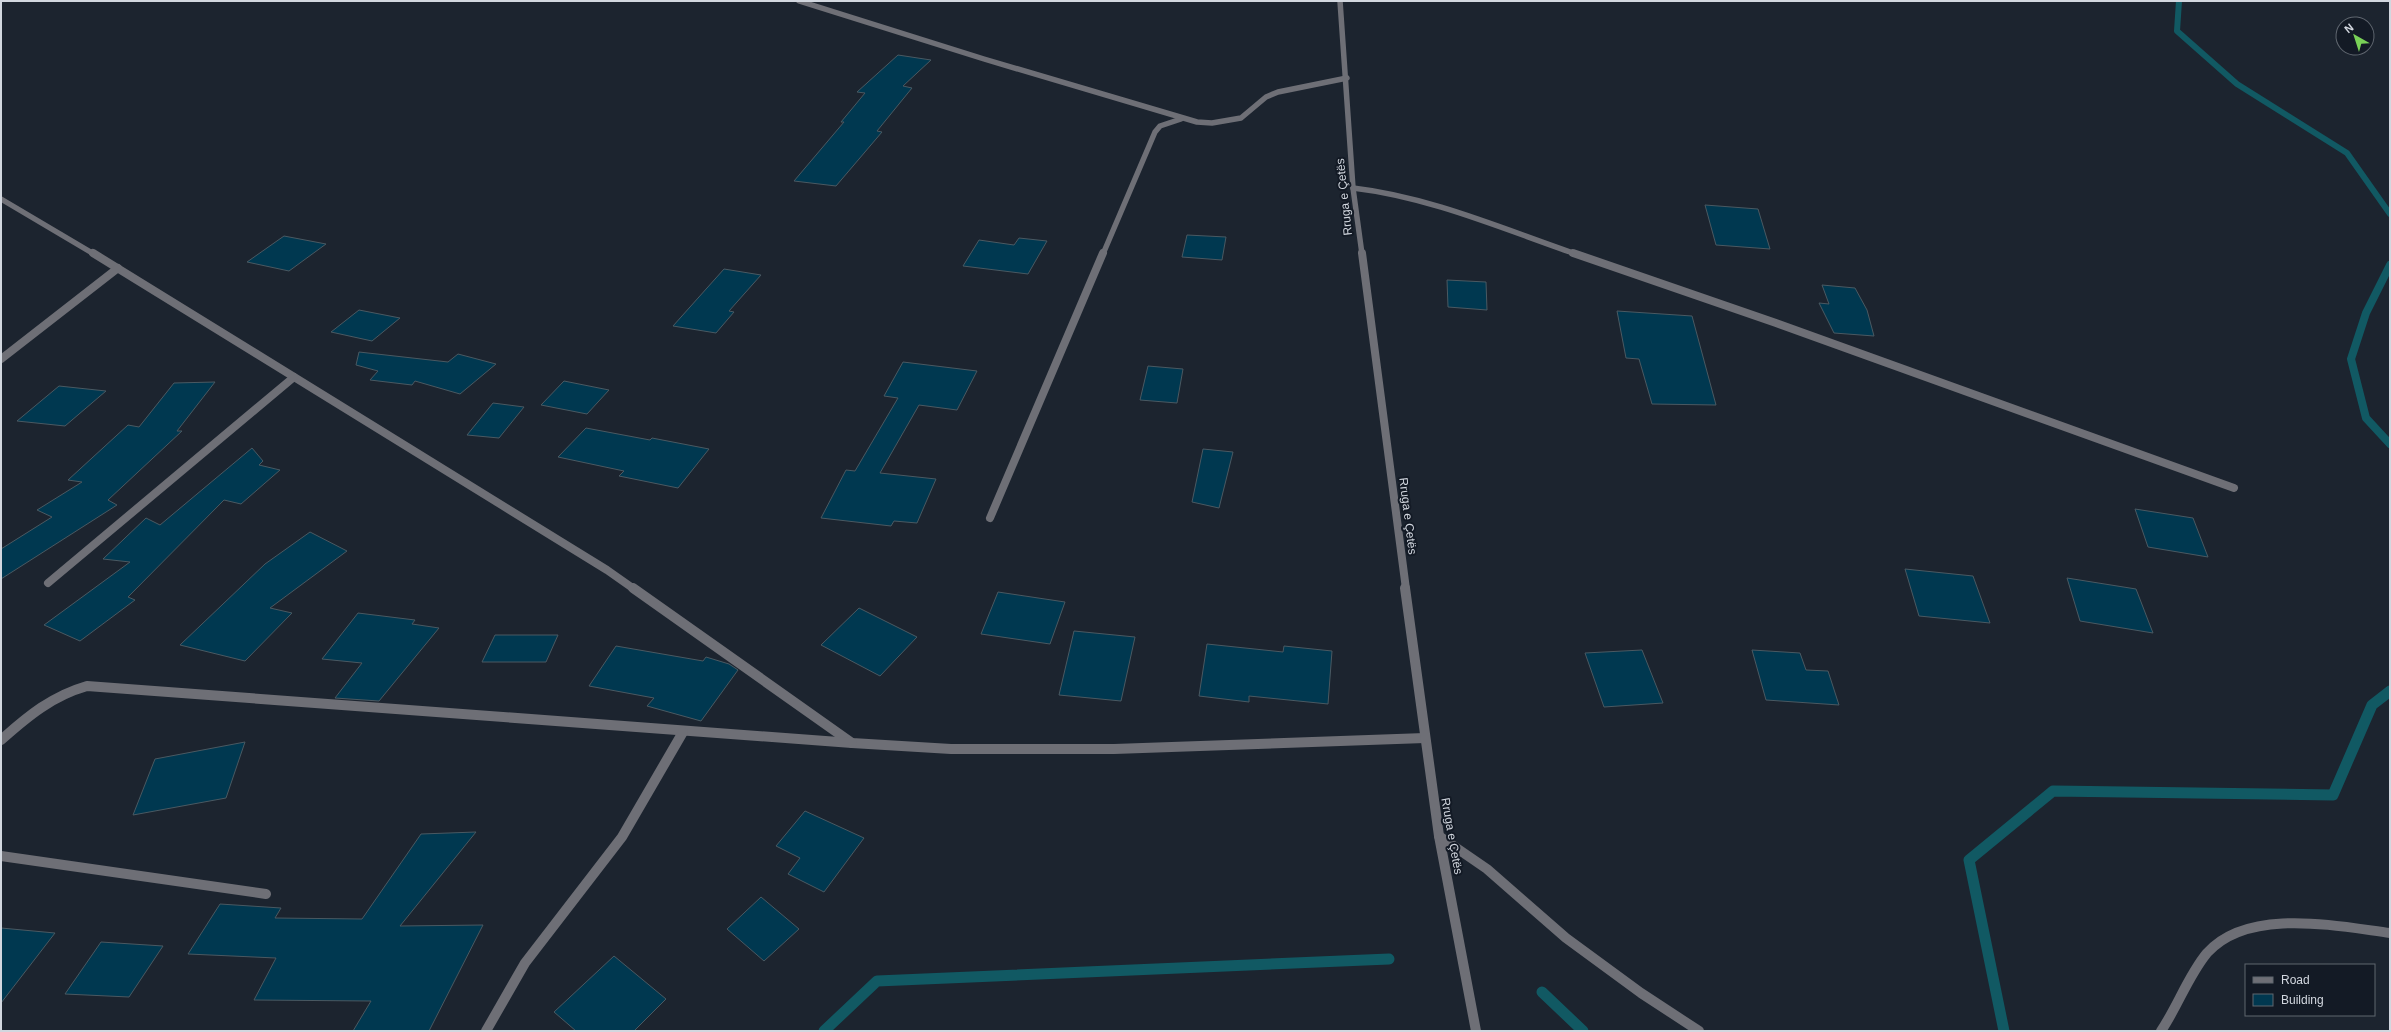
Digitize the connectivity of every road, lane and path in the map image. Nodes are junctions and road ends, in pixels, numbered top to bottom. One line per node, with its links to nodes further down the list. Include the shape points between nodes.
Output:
1 (799, 1): 4 (street)
2 (1340, 1): 3 (street, Rruga e Çetës)
3 (1347, 78): 4 (street, via 1278,92 1266,97 1241,118 1212,123); 5 (street, Rruga e Çetës)
4 (1182, 119): 11 (street, via 1160,126 1155,132)
5 (1353, 188): 10 (street, via 1388,192 1430,204 1776,322); 14 (street, Rruga e Çetës)
6 (1, 199): 7 (street)
7 (118, 268): 8 (street); 9 (street)
8 (1, 359)
9 (294, 377): 12 (street); 16 (street, via 607,570)
10 (2234, 488)
11 (990, 518)
12 (48, 583)
13 (683, 732): 15 (street, via 87,686 64,691 39,705); 16 (street); 21 (street, via 622,837 526,963)
14 (1425, 738): 16 (street, via 1114,749 951,749); 17 (street, Rruga e Çetës)
15 (1, 740)
16 (852, 743)
17 (1439, 836): 22 (street, Rruga e Çetës); 23 (street, via 1487,869 1566,938 1641,993)
18 (1, 856): 19 (street)
19 (266, 894)
20 (2390, 933): 24 (street, via 2287,923 2257,925 2234,932 2216,943 2199,965)
21 (486, 1031)
22 (1476, 1031)
23 (1700, 1031)
24 (2161, 1031)

